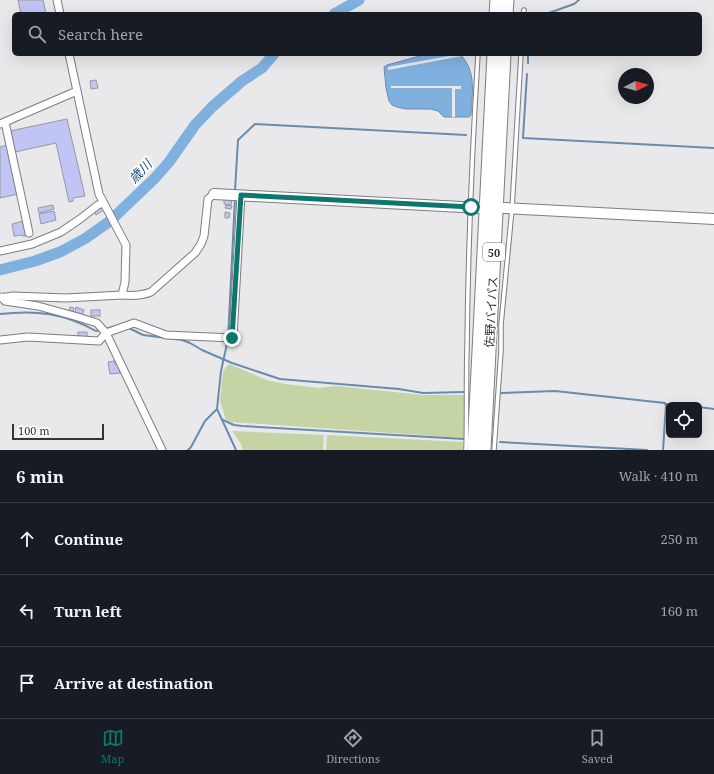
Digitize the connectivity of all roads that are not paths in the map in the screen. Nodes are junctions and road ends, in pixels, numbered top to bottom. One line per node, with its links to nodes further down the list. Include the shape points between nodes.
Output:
1 (57, 0): 4 (street)
2 (497, 0): 5 (highway)
3 (507, 0): 6 (highway)
4 (60, 12)
5 (496, 12)
6 (506, 12)
7 (69, 56): 12 (street)
8 (478, 56): 17 (lane, via 473,132)
9 (494, 56): 28 (highway, 佐野バイパス / 50)
10 (504, 56): 29 (highway, 佐野バイパス / 50)
11 (521, 56): 18 (lane)
12 (78, 91): 13 (street); 16 (street, via 99,194)
13 (2, 123): 20 (street)
14 (214, 194): 15 (street); 22 (street, via 208,199 204,236 195,253 150,292 133,296)
15 (241, 195): 17 (street); 24 (street, via 232,338 166,335 134,323)
16 (105, 206): 21 (street, via 98,204 61,232 32,244); 22 (street, via 126,245 126,282)
17 (476, 208): 27 (lane, via 467,348)
18 (508, 208): 19 (street); 30 (lane)
19 (714, 219)
20 (30, 233)
21 (0, 250)
22 (122, 295): 23 (street)
23 (1, 298): 24 (street, via 78,317 97,323)
24 (104, 330): 25 (street, via 99,341 28,337); 26 (street)
25 (0, 340)
26 (162, 450)
27 (466, 450)
28 (474, 450)
29 (484, 450)
30 (494, 450)

